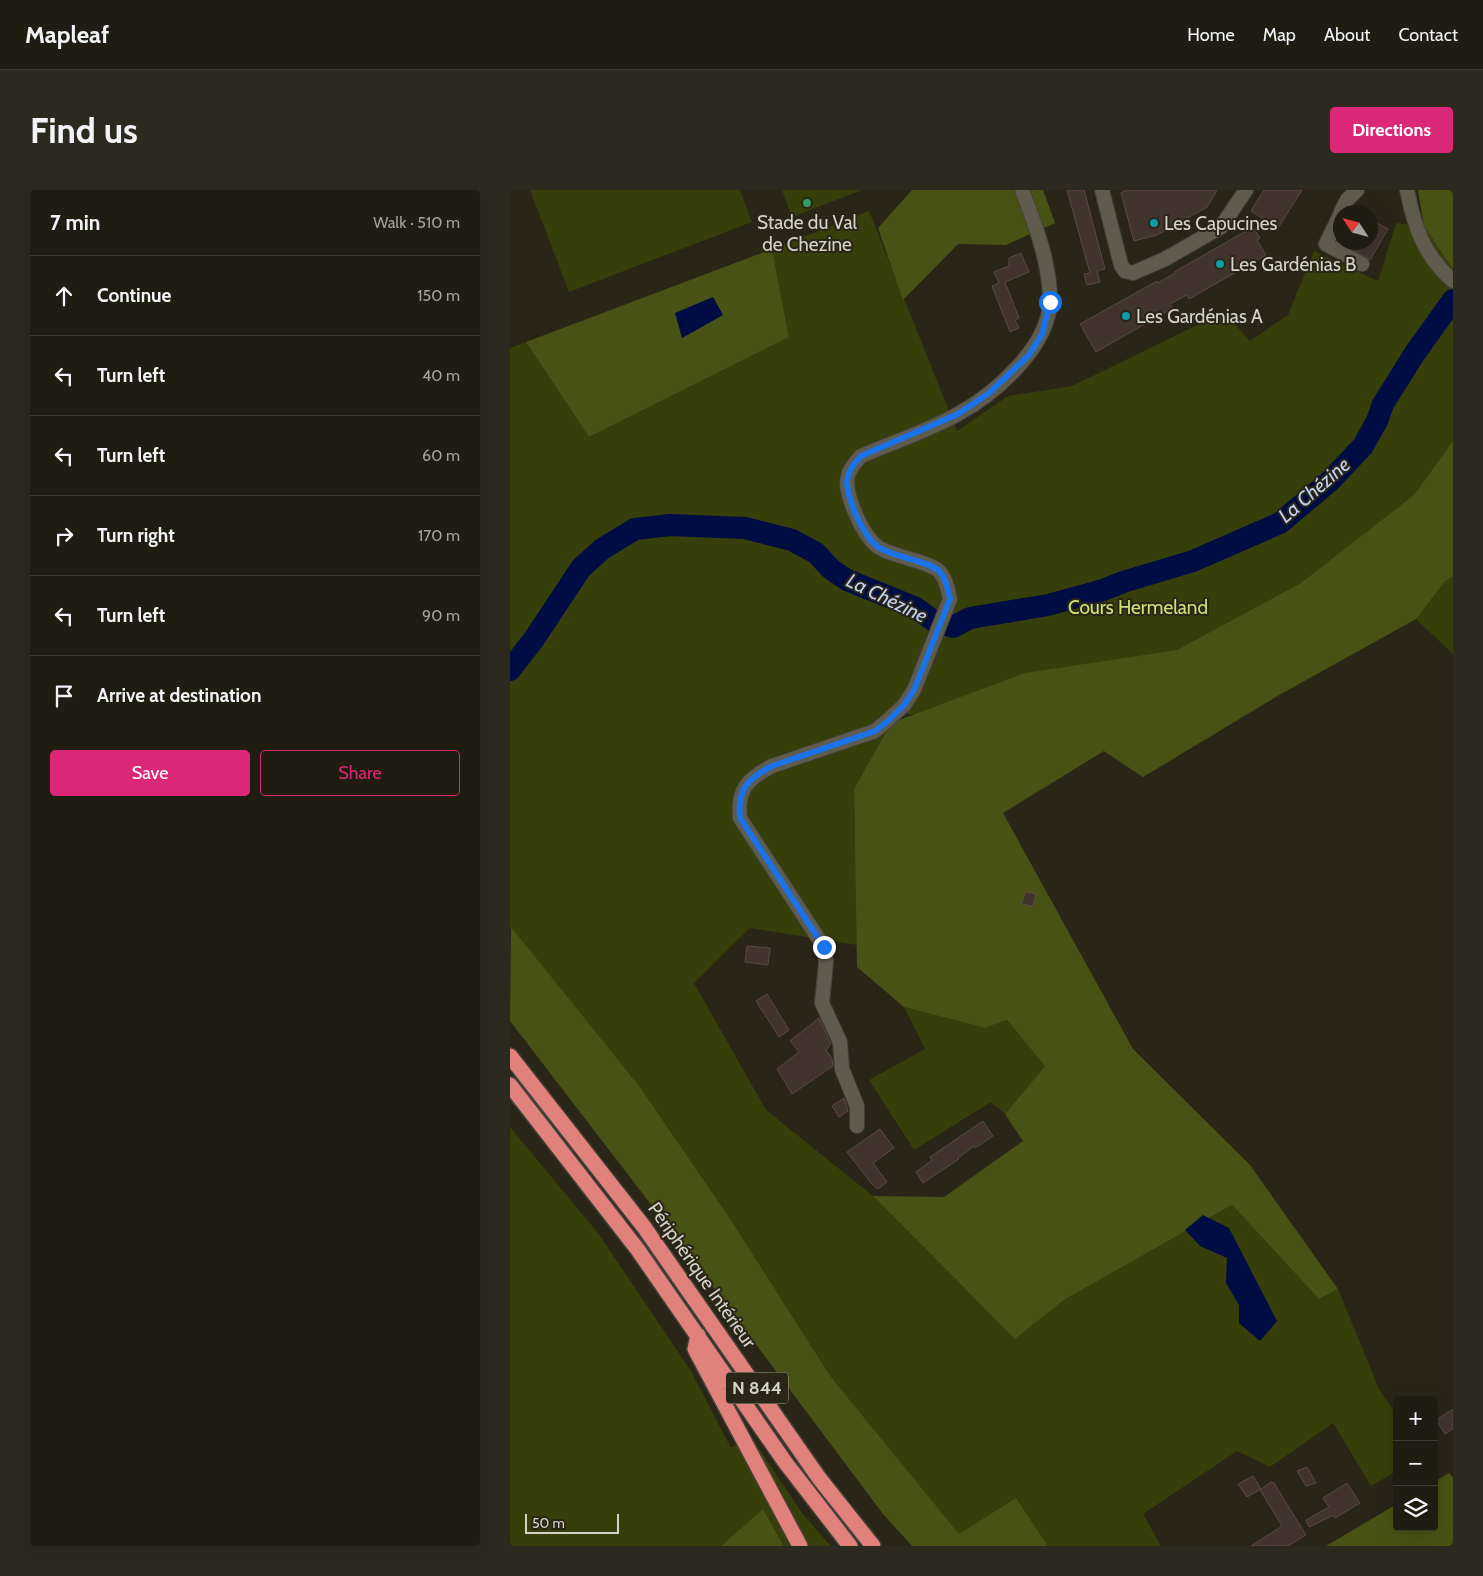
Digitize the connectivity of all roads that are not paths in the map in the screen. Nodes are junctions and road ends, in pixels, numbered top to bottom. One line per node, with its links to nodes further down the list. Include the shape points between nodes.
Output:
1 (1022, 190): 14 (street, via 1047,272 1050,302 1042,334 1029,355 989,393 958,414 861,456 850,468 847,482 855,512 866,535 878,547 938,571 948,585 950,599 914,690 904,705 875,731 758,773 745,785 738,801 740,818 824,947 826,962 822,1003 840,1042 842,1068 857,1106)
2 (1102, 190): 3 (street, via 1121,266 1133,273 1221,227)
3 (1246, 190)
4 (1357, 190): 6 (street)
5 (1407, 190): 11 (street, via 1415,227 1429,252)
6 (1345, 205)
7 (1333, 230): 8 (street, via 1326,244)
8 (1333, 248)
9 (1337, 250): 10 (street)
10 (1362, 264)
11 (1453, 281)
12 (510, 1056): 18 (highway, Périphérique Intérieur / N 844, via 644,1228 819,1478)
13 (510, 1085): 15 (highway, N 844, via 613,1216)
14 (858, 1126)
15 (698, 1335): 16 (highway, via 695,1349); 17 (highway, N 844, via 785,1462)
16 (800, 1546)
17 (850, 1546)
18 (873, 1546)

